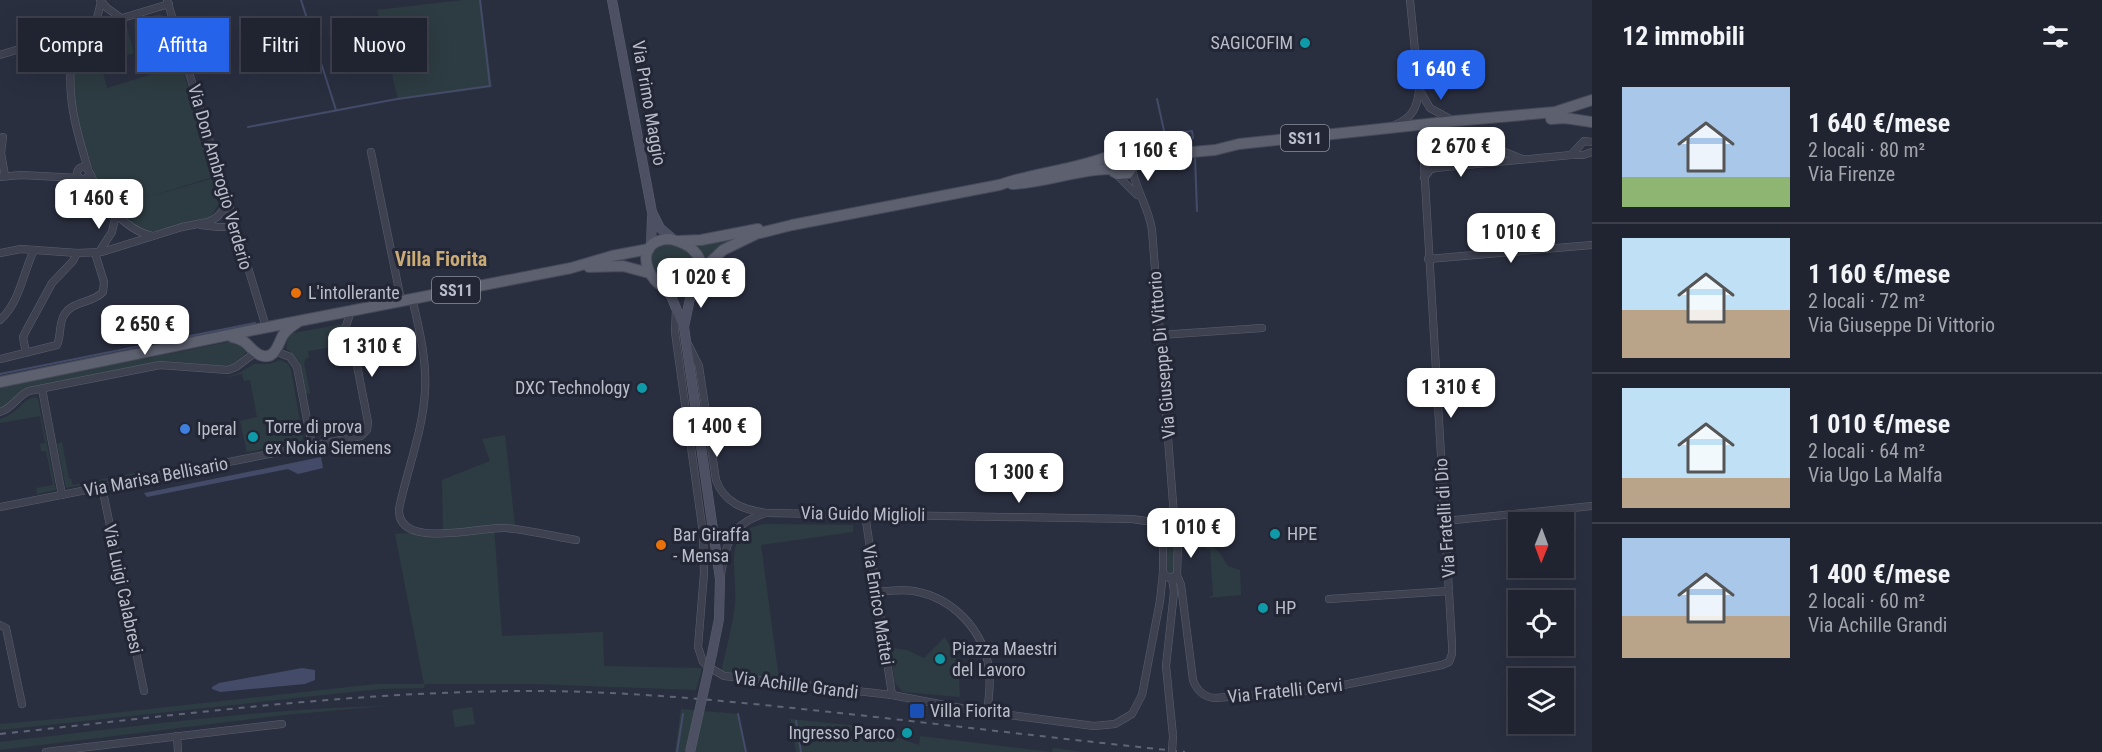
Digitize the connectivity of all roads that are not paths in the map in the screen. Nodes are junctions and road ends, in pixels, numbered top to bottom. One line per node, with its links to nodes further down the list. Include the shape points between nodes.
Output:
1 (612, 0): 35 (main road, Via Primo Maggio)
2 (1410, 0): 10 (street)
3 (100, 1): 5 (street); 6 (street)
4 (168, 2): 6 (street); 34 (street, Via Don Ambrogio Verderio)
5 (97, 18)
6 (121, 18)
7 (18, 50): 8 (street)
8 (0, 55)
9 (70, 72): 29 (street)
10 (1419, 91): 12 (street, via 1430,108); 14 (street, via 1412,114)
11 (1592, 100): 12 (main road, SS11, via 1555,112)
12 (1455, 121): 14 (main road, SS11)
13 (1592, 122): 15 (main road, SS11, via 1559,118)
14 (1387, 128): 15 (main road, SS11)
15 (1370, 132): 18 (main road, SS11)
16 (3, 137): 30 (street)
17 (1592, 142): 23 (street, via 1584,141)
18 (1239, 144): 21 (main road, SS11); 27 (main road, SS11, via 1147,156)
19 (1490, 146): 25 (street, Via Fratelli di Dio); 26 (street, via 1494,153); 31 (street, Via Fratelli di Dio, via 1432,152 1424,162)
20 (371, 152): 55 (street)
21 (1125, 152): 24 (main road, SS11); 27 (main road, via 1131,156)
22 (1592, 152): 23 (street)
23 (1571, 154): 25 (street)
24 (1112, 155): 28 (main road); 32 (main road, SS11)
25 (1522, 159): 26 (street)
26 (1489, 162): 31 (street, via 1436,168)
27 (1132, 166): 28 (main road, SS11, via 1125,174); 33 (street, Via Giuseppe Di Vittorio)
28 (1114, 171): 32 (main road, SS11, via 1095,169 1024,184); 33 (street, Via Giuseppe Di Vittorio)
29 (83, 173): 30 (street); 36 (street)
30 (3, 176)
31 (1424, 178): 48 (street, Via Fratelli di Dio)
32 (999, 184): 38 (main road, SS11)
33 (1142, 201): 64 (street, Via Giuseppe Di Vittorio, via 1151,220)
34 (228, 205): 37 (street, via 214,219); 39 (street, Via Don Ambrogio Verderio)
35 (652, 212): 41 (main road, Via Primo Maggio, via 660,228); 43 (main road, Via Primo Maggio)
36 (116, 214): 40 (street, via 139,232); 45 (street, via 111,235)
37 (196, 225): 39 (street); 40 (street)
38 (792, 225): 41 (main road, SS11); 50 (main road, SS11, via 740,240)
39 (235, 227): 61 (street, Via Don Ambrogio Verderio)
40 (152, 236): 45 (street)
41 (676, 241): 43 (main road, SS11, via 664,239); 50 (main road, via 696,253)
42 (1592, 245): 48 (street)
43 (650, 248): 49 (main road, SS11); 51 (main road, via 645,261)
44 (34, 250): 46 (street); 47 (street); 59 (street, via 17,295)
45 (97, 252): 47 (street); 69 (street, via 103,292 67,311 57,345)
46 (0, 253)
47 (77, 253): 69 (street, via 51,286 27,328 23,342)
48 (1428, 259): 81 (street, Via Fratelli di Dio)
49 (566, 268): 51 (main road, SS11, via 616,266); 55 (main road, SS11)
50 (700, 272): 52 (main road, SS11)
51 (649, 273): 53 (main road, SS11)
52 (693, 285): 53 (main road); 62 (main road)
53 (668, 289): 57 (main road)
54 (366, 290): 56 (street)
55 (407, 299): 56 (main road, SS11); 85 (street, via 426,378 422,413 399,506 403,525 428,533 505,528)
56 (369, 307): 58 (main road, SS11)
57 (676, 308): 62 (main road); 94 (street, Via Achille Grandi, via 675,332 703,533 704,573 697,638 703,662 724,676)
58 (351, 310): 60 (main road, SS11); 74 (street, Via Marisa Bellisario, via 344,332 354,350 368,429 364,434)
59 (0, 320)
60 (299, 321): 61 (main road, SS11); 67 (main road, via 285,332)
61 (263, 327): 65 (main road, SS11); 67 (main road, via 277,333); 68 (main road, via 252,338)
62 (684, 327): 66 (main road)
63 (1262, 328): 64 (street)
64 (1160, 335): 82 (street, Via Giuseppe Di Vittorio, via 1174,493)
65 (228, 336): 68 (main road, via 243,340); 71 (main road, SS11)
66 (686, 340): 79 (street, via 699,366 719,488 735,504); 87 (main road)
67 (277, 348): 68 (main road, via 266,356); 74 (street, via 297,367)
68 (254, 350): 72 (street, via 228,370 160,365)
69 (26, 353): 70 (street)
70 (0, 359)
71 (0, 382)
72 (42, 389): 73 (street, via 25,392 10,408); 76 (street)
73 (0, 411)
74 (312, 446): 75 (street, Via Marisa Bellisario)
75 (102, 487): 76 (street, Via Marisa Bellisario); 93 (street, Via Luigi Calabresi)
76 (62, 495): 78 (street, Via Marisa Bellisario)
77 (1592, 506): 81 (street)
78 (0, 507)
79 (766, 513): 80 (street, Via Guido Miglioli); 87 (street, via 745,522 731,535)
80 (864, 514): 82 (street, Via Guido Miglioli, via 1132,519); 89 (street, Via Enrico Mattei)
81 (1445, 520): 88 (street, Via Fratelli di Dio)
82 (1172, 524): 83 (street); 84 (street, Via Giuseppe Di Vittorio)
83 (1163, 538): 84 (street, via 1170,534); 86 (street)
84 (1178, 539): 86 (street, Via Giuseppe Di Vittorio)
85 (576, 540)
86 (1170, 576): 92 (street, Via Fratelli Cervi, via 1181,585 1193,680 1200,692 1210,698 1319,690 1442,665); 96 (street, Via Achille Grandi, via 1160,601 1142,695 1125,719 1094,726); 102 (street, bridge, via 1174,592 1166,673)
87 (720, 579): 101 (main road, bridge, via 719,619)
88 (1449, 591): 90 (street); 92 (street, Via Fratelli di Dio)
89 (876, 592): 94 (street, Via Enrico Mattei); 96 (street, via 901,590 929,595 966,620 987,658)
90 (1329, 599)
91 (0, 625): 95 (street, via 6,628)
92 (1451, 658)
93 (144, 691)
94 (892, 695): 96 (street, Via Achille Grandi)
95 (21, 704)
96 (987, 712)
97 (282, 724): 98 (street)
98 (177, 736): 99 (street); 100 (street)
99 (46, 752)
100 (178, 752)
101 (690, 752)
102 (1172, 752)

